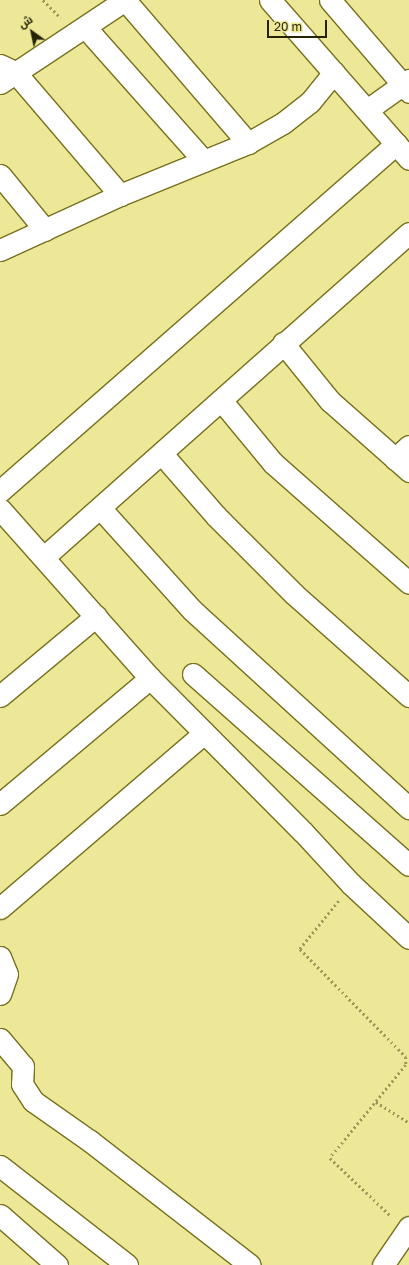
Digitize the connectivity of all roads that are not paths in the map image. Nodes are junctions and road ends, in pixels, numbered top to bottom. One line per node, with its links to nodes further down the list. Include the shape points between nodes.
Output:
1 (125, 0): 4 (street); 10 (street)
2 (270, 0): 6 (street)
3 (330, 0): 8 (street)
4 (98, 7): 5 (street)
5 (81, 30): 7 (street); 12 (street)
6 (334, 72): 9 (street); 10 (street, via 310,102 283,123)
7 (5, 73): 14 (street)
8 (407, 86): 9 (street)
9 (367, 110): 11 (street)
10 (248, 143): 12 (street)
11 (403, 151): 22 (street)
12 (204, 161): 14 (street)
13 (0, 175): 15 (street)
14 (120, 196): 15 (street)
15 (45, 230): 17 (street)
16 (409, 233): 18 (street)
17 (0, 250)
18 (283, 343): 19 (street); 21 (street, via 330,401)
19 (221, 400): 20 (street); 26 (street, via 273,463)
20 (162, 454): 24 (street); 31 (street, via 216,516 266,567)
21 (404, 459)
22 (0, 491)
23 (0, 509): 25 (street)
24 (101, 509): 25 (street); 34 (street, via 192,610)
25 (44, 557): 27 (street)
26 (409, 583)
27 (96, 616): 29 (street); 30 (street)
28 (193, 674): 35 (street)
29 (150, 678): 32 (street); 33 (street)
30 (0, 696)
31 (409, 696)
32 (204, 733): 36 (street); 37 (street, via 351,884)
33 (0, 804)
34 (409, 808)
35 (409, 865)
36 (0, 908)
37 (409, 938)
38 (0, 958): 39 (street, via 7,974)
39 (0, 994)
40 (0, 1039): 46 (street, via 23,1066 22,1084 33,1101 90,1141)
41 (0, 1166): 45 (street)
42 (0, 1215): 44 (street)
43 (408, 1228): 47 (street)
44 (57, 1265)
45 (127, 1265)
46 (250, 1265)
47 (383, 1265)

